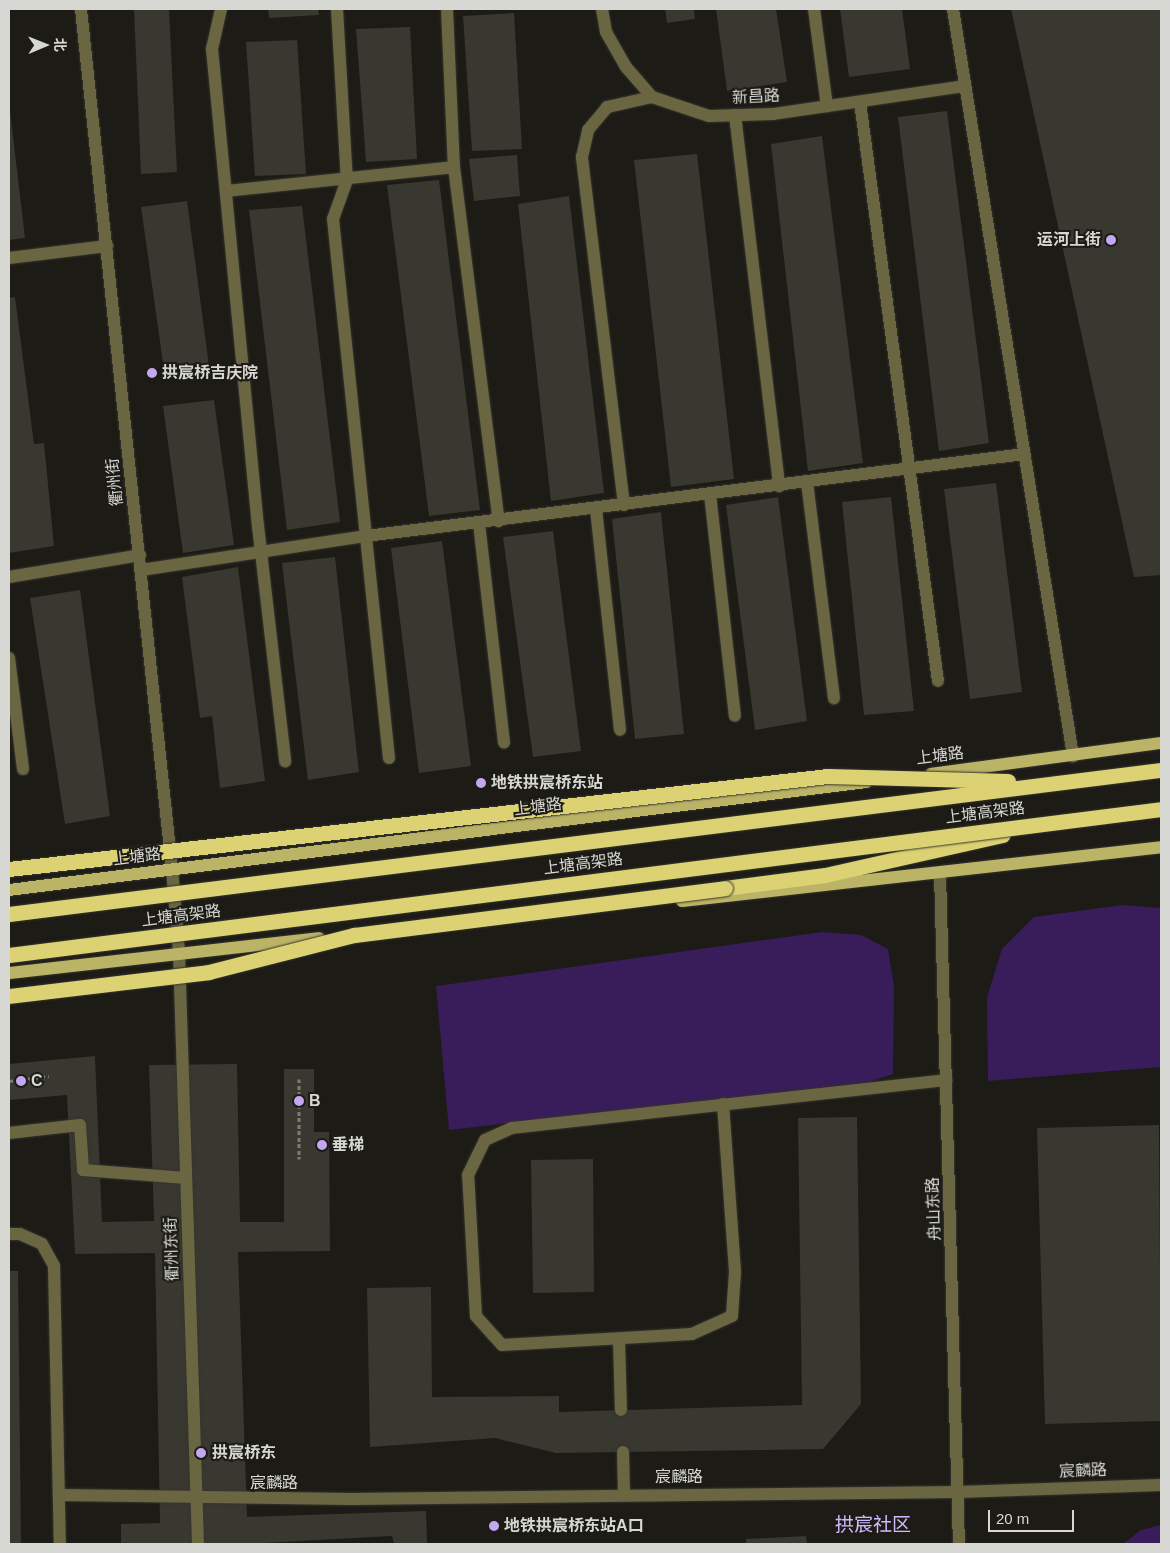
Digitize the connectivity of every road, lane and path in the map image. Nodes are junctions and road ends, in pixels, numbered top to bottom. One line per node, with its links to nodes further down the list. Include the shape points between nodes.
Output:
1 (81, 9): 16 (street, 衢州街)
2 (221, 9): 15 (street, via 212,49)
3 (337, 9): 14 (street)
4 (447, 9): 13 (street)
5 (602, 9): 9 (street, via 606,32 626,67)
6 (814, 9): 11 (street)
7 (953, 9): 8 (street)
8 (966, 86): 10 (street, 新昌路); 18 (street)
9 (652, 97): 12 (street, 新昌路, via 709,116); 23 (street, via 607,107 588,130 582,157)
10 (860, 102): 11 (street, 新昌路); 19 (street)
11 (827, 106): 12 (street, 新昌路, via 774,114)
12 (735, 115): 21 (street)
13 (454, 167): 14 (street); 25 (street)
14 (347, 180): 15 (street); 27 (street, via 333,219)
15 (226, 191): 28 (street)
16 (107, 246): 17 (street); 29 (street, 衢州街)
17 (9, 258)
18 (1024, 454): 19 (street); 39 (street)
19 (909, 469): 20 (street); 33 (street)
20 (807, 482): 21 (street); 34 (street)
21 (779, 486): 22 (street)
22 (710, 494): 23 (street); 35 (street)
23 (624, 505): 24 (street)
24 (596, 509): 25 (street); 36 (street)
25 (499, 521): 26 (street)
26 (479, 523): 27 (street); 37 (street)
27 (366, 536): 28 (street); 40 (street)
28 (261, 550): 30 (street); 41 (street)
29 (140, 555): 30 (street, 衢州街); 31 (street)
30 (141, 570): 49 (street, 衢州街)
31 (9, 577)
32 (9, 658): 42 (street)
33 (938, 682)
34 (834, 698)
35 (735, 716)
36 (620, 730)
37 (504, 743)
38 (1161, 743): 39 (main road, 上塘路)
39 (1073, 756): 49 (main road, 上塘路)
40 (389, 758)
41 (285, 761)
42 (23, 769)
43 (1161, 770): 44 (highway, 上塘高架路, bridge)
44 (1057, 783): 48 (highway, bridge, via 828,776); 52 (highway, 上塘高架路, bridge)
45 (1161, 809): 46 (highway, 上塘高架路, bridge)
46 (1066, 820): 54 (highway, 上塘高架路, bridge); 56 (highway, bridge, via 825,875 354,936 209,972)
47 (1161, 846): 50 (main road)
48 (9, 869)
49 (172, 869): 51 (main road, 上塘路); 53 (street, 衢州街)
50 (940, 874): 53 (main road); 59 (street, 舟山东路)
51 (9, 890)
52 (9, 914)
53 (179, 953): 55 (main road); 64 (street, 衢州东街)
54 (9, 955)
55 (9, 973)
56 (9, 996)
57 (49, 1076): 60 (path)
58 (299, 1078): 63 (path)
59 (946, 1080): 61 (street); 70 (street, 舟山东路)
60 (9, 1081)
61 (723, 1104): 66 (street, via 735,1272 732,1316 692,1334); 66 (street, via 512,1128 485,1140 468,1175 476,1316 502,1345)
62 (9, 1133): 64 (street, via 80,1125 83,1170)
63 (299, 1159)
64 (186, 1178): 73 (street, 衢州东街)
65 (9, 1234): 72 (street, via 20,1234 42,1244 54,1266)
66 (619, 1340): 67 (street)
67 (621, 1410)
68 (622, 1452): 71 (street)
69 (1161, 1485): 70 (street, 宸麟路)
70 (958, 1492): 71 (street, 宸麟路); 76 (street, 舟山东路)
71 (624, 1494): 73 (street, 宸麟路)
72 (60, 1495): 73 (street, 宸麟路, via 153,1495); 74 (street)
73 (197, 1500): 75 (street, 衢州东街)
74 (60, 1544)
75 (198, 1544)
76 (959, 1544)

